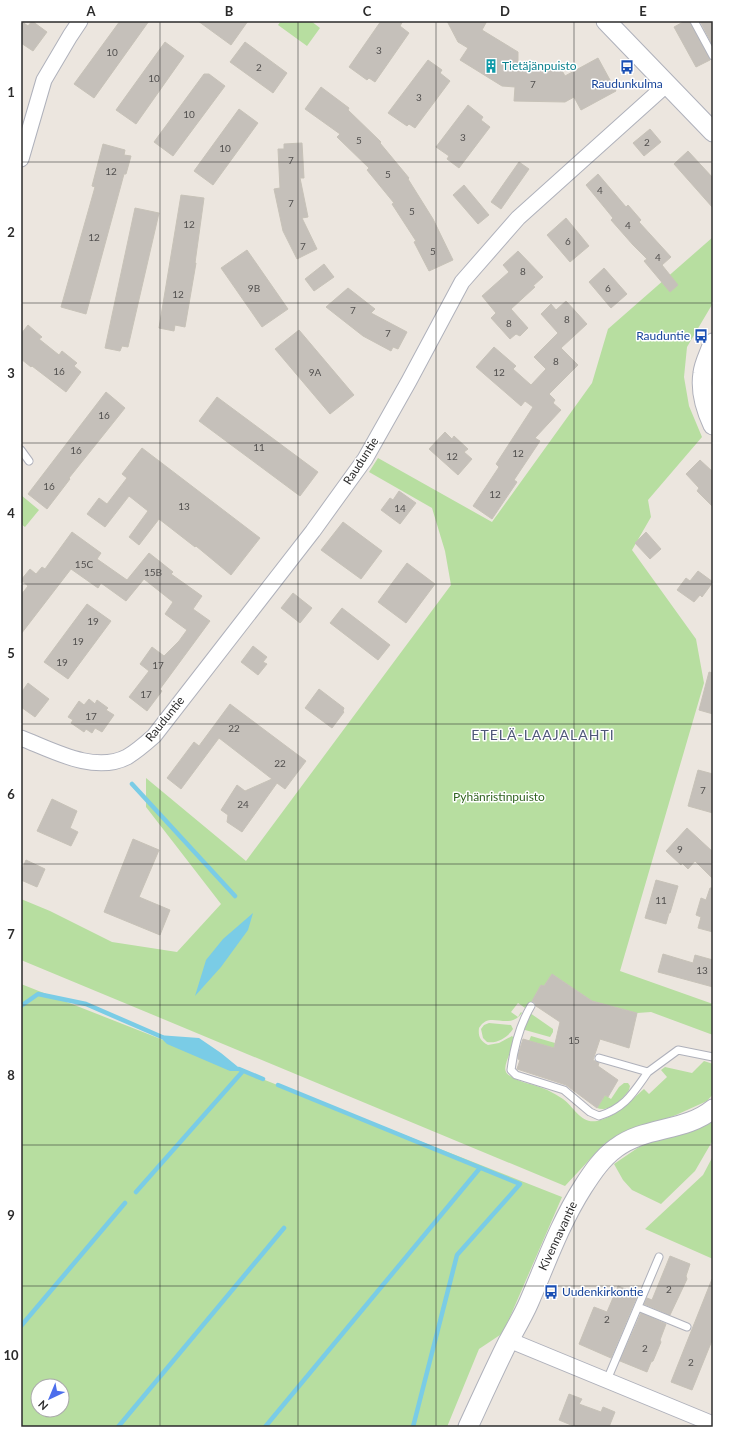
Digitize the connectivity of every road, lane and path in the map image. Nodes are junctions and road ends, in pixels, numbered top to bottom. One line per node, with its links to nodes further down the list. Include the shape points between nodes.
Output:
1 (80, 21): 7 (street, via 44,80)
2 (606, 21): 5 (street)
3 (694, 21): 4 (lane)
4 (713, 56)
5 (666, 85): 6 (street); 12 (street, Rauduntie, via 518,218 462,282 365,458 313,531 154,736 127,757 117,761 95,763)
6 (713, 132)
7 (21, 159)
8 (713, 343): 9 (street, via 703,373 703,391)
9 (713, 425)
10 (21, 450): 11 (lane)
11 (29, 461)
12 (21, 738)
13 (531, 1006): 16 (lane, via 519,1030 512,1059 510,1070 516,1075 564,1090 590,1112 599,1116 611,1112 627,1101)
14 (713, 1057): 16 (lane, via 678,1050)
15 (599, 1058): 16 (lane)
16 (648, 1072)
17 (713, 1109): 21 (street, Kivennavantie, via 690,1122 637,1137 616,1148 605,1158 591,1174 562,1224)
18 (659, 1257): 19 (lane)
19 (638, 1306): 20 (lane); 22 (lane)
20 (687, 1327)
21 (509, 1340): 22 (street); 24 (street, Kivennavantie)
22 (607, 1380): 23 (street)
23 (713, 1424)
24 (468, 1427)

